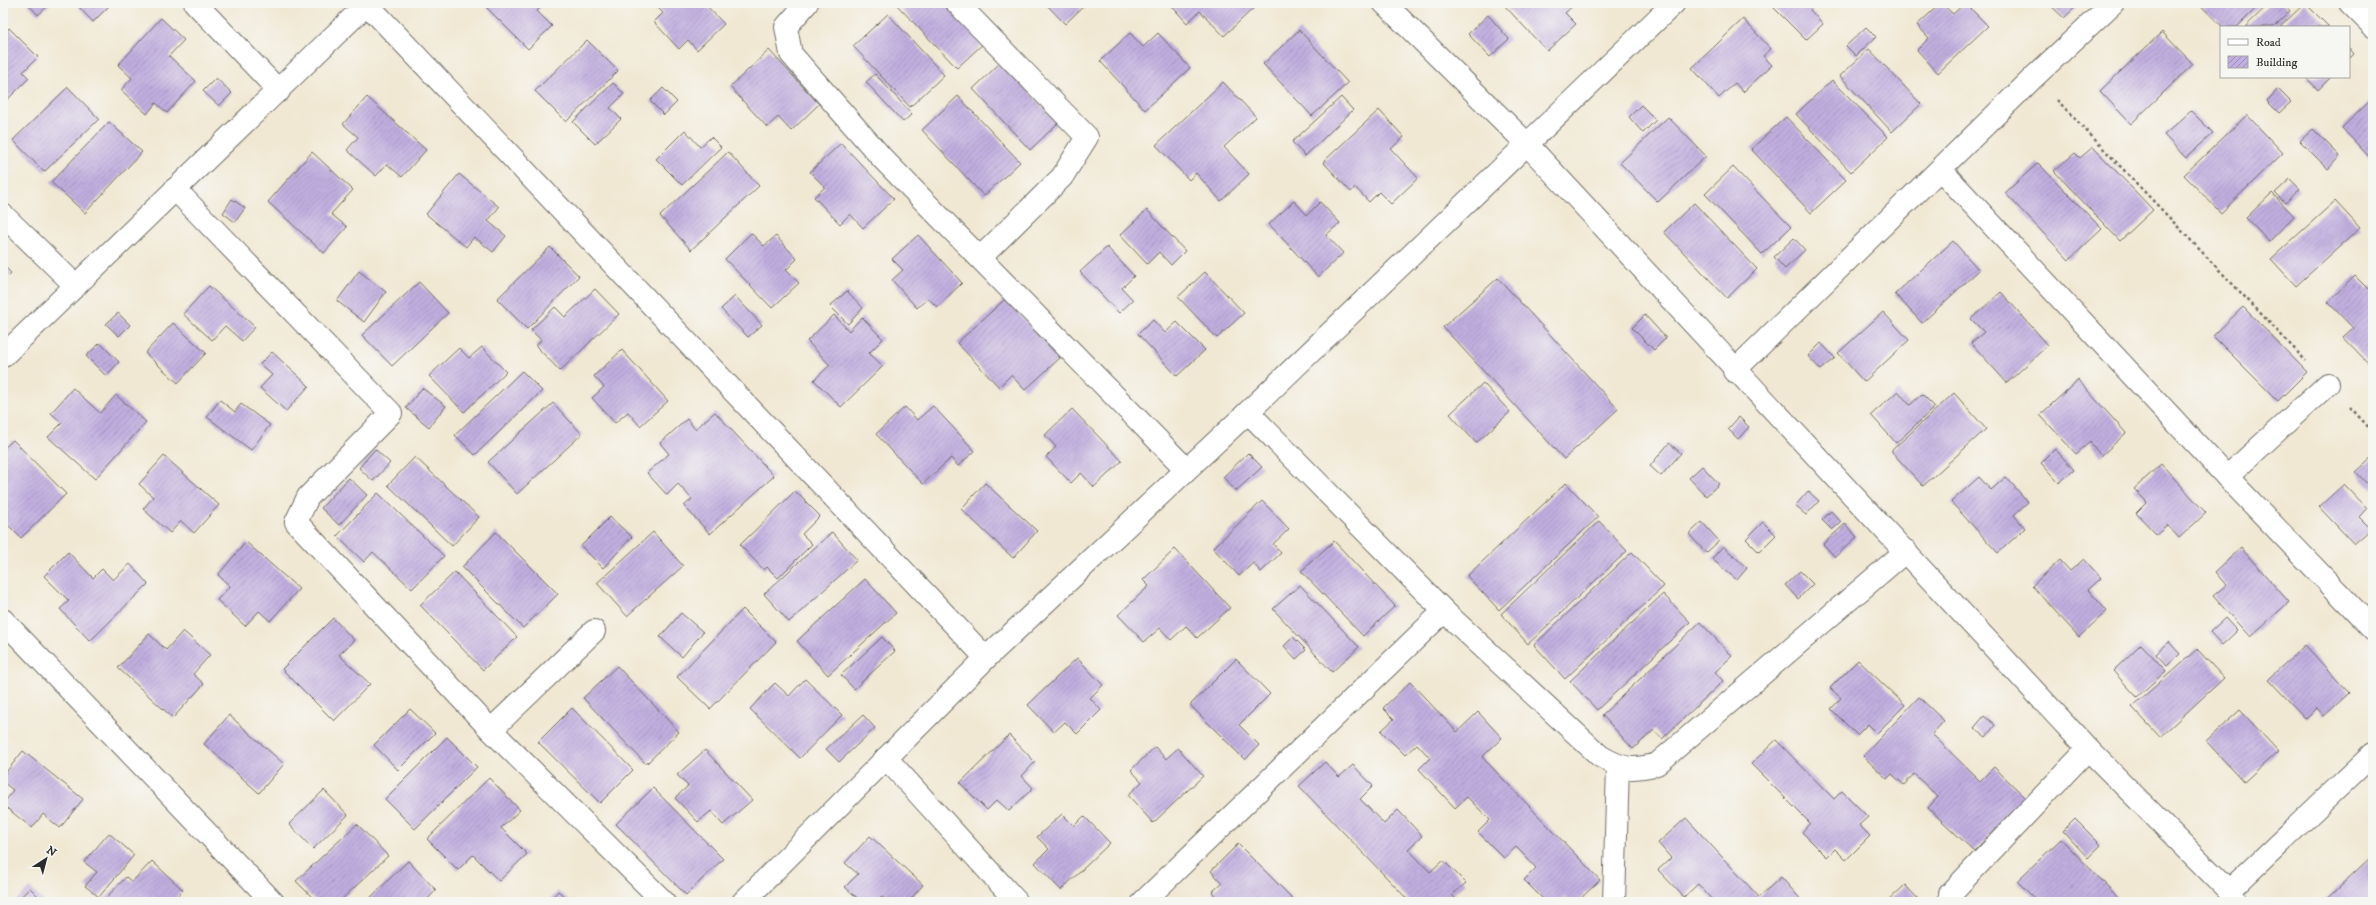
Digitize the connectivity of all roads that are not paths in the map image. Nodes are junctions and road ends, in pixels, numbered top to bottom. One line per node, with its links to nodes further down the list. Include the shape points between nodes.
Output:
1 (195, 3): 10 (street)
2 (807, 3): 15 (street, via 786,27 791,54 883,159)
3 (957, 3): 15 (street, via 1087,137 1062,177)
4 (1384, 3): 11 (street)
5 (1674, 3): 11 (street)
6 (2113, 3): 12 (street)
7 (2350, 3): 9 (street)
8 (367, 4): 10 (street); 28 (street)
9 (2373, 26)
10 (279, 91): 13 (street)
11 (1526, 143): 18 (street); 20 (street)
12 (1941, 170): 18 (street); 22 (street)
13 (175, 189): 16 (street); 29 (street, via 391,413 308,497 296,522)
14 (3, 215): 16 (street)
15 (982, 258): 21 (street)
16 (76, 286): 17 (street)
17 (3, 356)
18 (1734, 370): 23 (street)
19 (2328, 384): 22 (street)
20 (1248, 412): 21 (street); 24 (street)
21 (1186, 469): 28 (street)
22 (2226, 477): 26 (street)
23 (1906, 551): 30 (street); 33 (street, via 1657,764 1639,769)
24 (1444, 611): 33 (street, via 1600,756); 40 (street)
25 (3, 620): 36 (street)
26 (2373, 630)
27 (594, 631): 29 (street)
28 (986, 658): 32 (street)
29 (491, 730): 37 (street)
30 (2088, 749): 34 (street); 35 (street)
31 (2373, 754): 35 (street)
32 (886, 758): 38 (street); 39 (street)
33 (1618, 766): 41 (street)
34 (1950, 894)
35 (2232, 897)
36 (273, 902)
37 (664, 902)
38 (743, 902)
39 (1017, 902)
40 (1143, 902)
41 (1614, 902)

